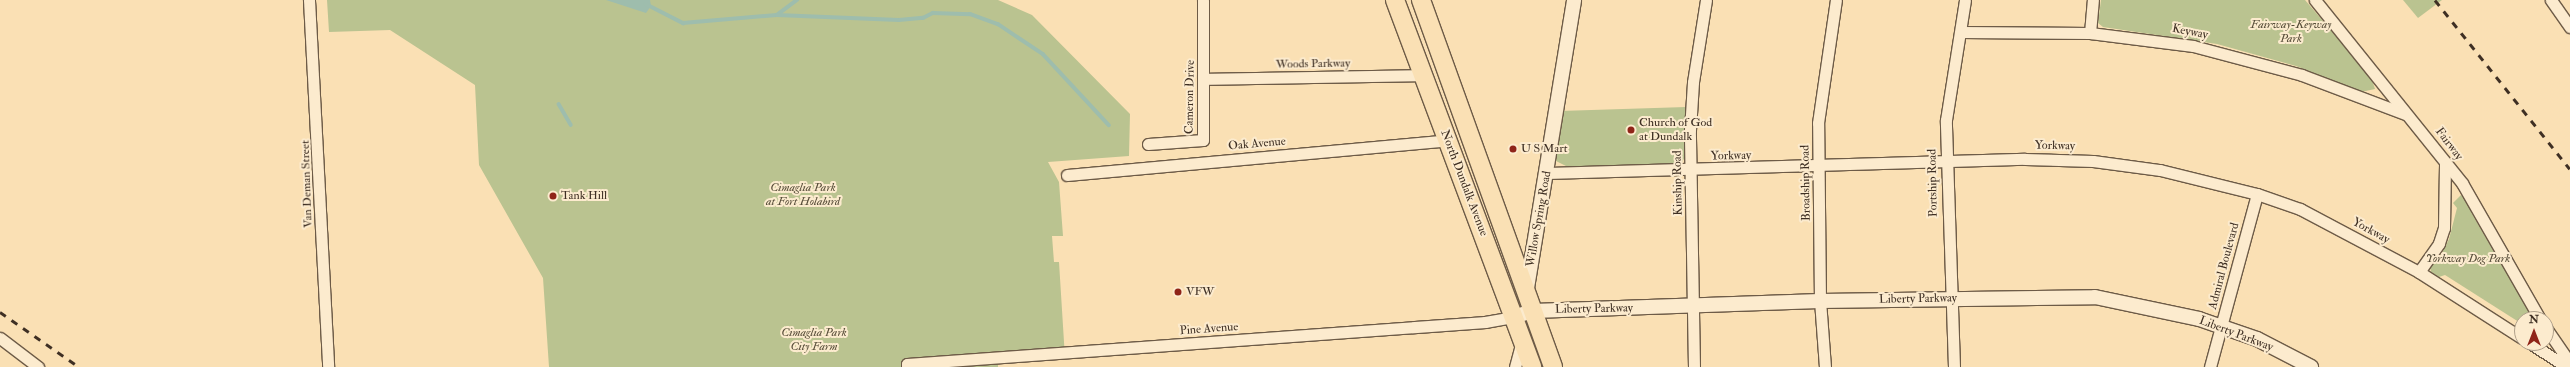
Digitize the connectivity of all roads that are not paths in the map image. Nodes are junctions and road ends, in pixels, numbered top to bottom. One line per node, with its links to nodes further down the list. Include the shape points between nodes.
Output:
1 (309, 0): 43 (street, Van Deman Street)
2 (1202, 0): 16 (street, Cameron Drive)
3 (1395, 0): 15 (main road, North Dundalk Avenue)
4 (1421, 0): 28 (main road, North Dundalk Avenue)
5 (1574, 0): 24 (street, Willow Spring Road)
6 (1706, 0): 23 (street, Kinship Road, via 1693,82)
7 (1836, 0): 22 (street, Broadship Road, via 1818,123)
8 (1965, 0): 13 (street, Portship Road)
9 (2093, 0): 14 (street)
10 (2315, 0): 17 (street, Fairway)
11 (2551, 0): 12 (street)
12 (2570, 27)
13 (1961, 32): 14 (street, Keyway); 20 (street, Portship Road, via 1946,120)
14 (2090, 33): 17 (street, Keyway, via 2193,46 2255,60)
15 (1424, 75): 16 (street, Woods Parkway); 18 (main road, North Dundalk Avenue)
16 (1203, 79): 19 (street, Cameron Drive, via 1203,140)
17 (2405, 114): 21 (street, Fairway, via 2430,139)
18 (1448, 140): 25 (street, Oak Avenue); 33 (main road, North Dundalk Avenue)
19 (1148, 144)
20 (1945, 162): 22 (street, Yorkway); 26 (street, Yorkway, via 2093,161 2190,175); 29 (street, Portship Road)
21 (2446, 162): 27 (street, via 2444,228 2439,243); 32 (street, Fairway, via 2481,211)
22 (1817, 166): 23 (street, Yorkway); 30 (street, Broadship Road)
23 (1691, 170): 24 (street, Yorkway); 31 (street, Kinship Road)
24 (1547, 173): 28 (street, Willow Spring Road)
25 (1067, 175)
26 (2257, 194): 27 (street, Yorkway, via 2300,209); 34 (street, Admiral Boulevard)
27 (2419, 272): 35 (street, Yorkway)
28 (1526, 294): 33 (main road, North Dundalk Avenue)
29 (1949, 298): 30 (street, Liberty Parkway); 34 (street, Liberty Parkway, via 2095,297 2165,309); 49 (street, Portship Road)
30 (1820, 301): 31 (street, Liberty Parkway); 48 (street, Broadship Road)
31 (1694, 306): 33 (street, Liberty Parkway); 47 (street, Kinship Road)
32 (2536, 311)
33 (1523, 314): 37 (main road, North Dundalk Avenue); 41 (street, Pine Avenue, via 1485,322); 46 (main road, North Dundalk Avenue)
34 (2221, 327): 50 (street, Admiral Boulevard); 51 (street, Liberty Parkway, via 2257,339)
35 (2514, 333)
36 (0, 338): 42 (street)
37 (1522, 340): 44 (street); 45 (main road, North Dundalk Avenue)
38 (2554, 340): 40 (street)
39 (2542, 351): 52 (street)
40 (2570, 363)
41 (907, 366)
42 (38, 367)
43 (328, 367)
44 (1515, 367)
45 (1532, 367)
46 (1553, 367)
47 (1694, 367)
48 (1825, 367)
49 (1954, 367)
50 (2210, 367)
51 (2311, 367)
52 (2567, 367)

